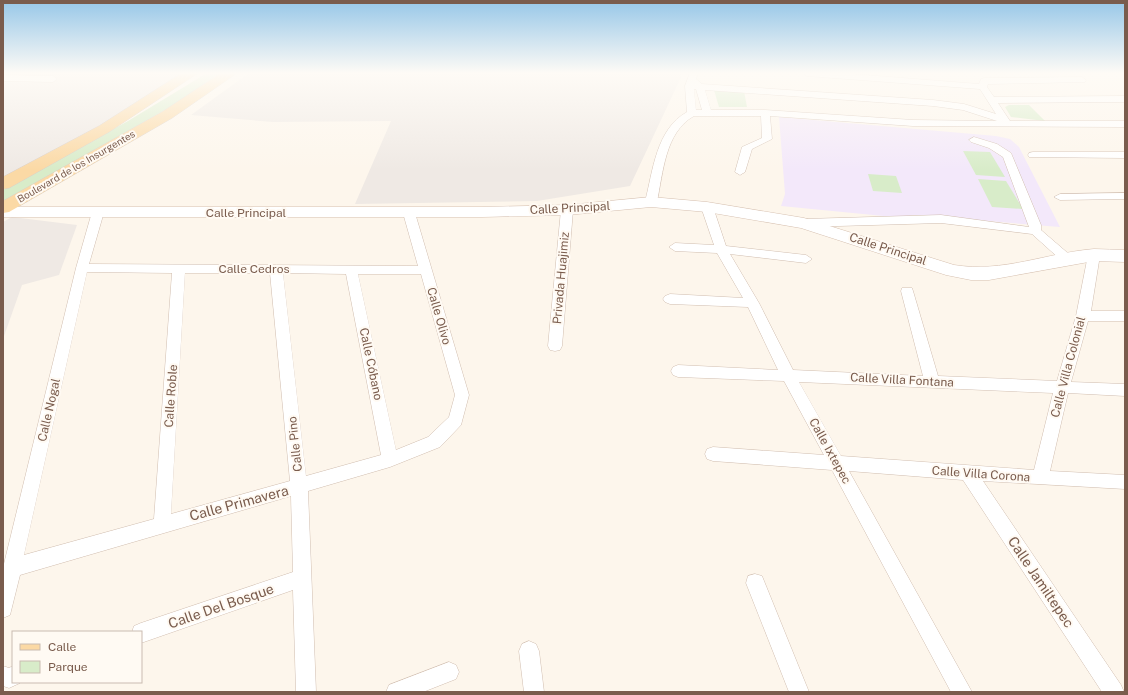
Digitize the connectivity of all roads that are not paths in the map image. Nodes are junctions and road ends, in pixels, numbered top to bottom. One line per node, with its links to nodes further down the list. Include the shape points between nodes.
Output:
1 (141, 105): 16 (main road, Boulevard de los Insurgentes, via 104,129)
2 (181, 105): 21 (main road, Boulevard de los Insurgentes)
3 (692, 105): 8 (street)
4 (704, 105): 7 (street)
5 (954, 105): 10 (street)
6 (995, 105): 10 (street)
7 (707, 112): 8 (street); 9 (street)
8 (692, 113): 19 (street, via 685,117 666,140)
9 (765, 113): 10 (street, via 912,124); 15 (street, via 767,139 747,147)
10 (1006, 122): 11 (street)
11 (1125, 124)
12 (974, 140): 27 (street, via 993,146 1007,155 1035,225)
13 (1033, 155): 14 (street)
14 (1125, 155)
15 (740, 172)
16 (3, 184)
17 (1125, 196): 18 (street)
18 (1060, 197)
19 (651, 202): 20 (street, Calle Principal); 22 (street, Calle Principal)
20 (707, 207): 26 (street, Calle Principal); 29 (street, Calle Ixtepec)
21 (3, 208)
22 (567, 210): 25 (street, Calle Principal); 44 (street, Privada Huajimiz)
23 (3, 212): 24 (street, Calle Principal)
24 (98, 212): 25 (street, Calle Principal); 34 (street, Calle Nogal)
25 (409, 213): 38 (street, Calle Olivo)
26 (804, 223): 27 (street, via 941,219); 32 (street, Calle Principal, via 952,271 971,274 989,274)
27 (1035, 231): 32 (street)
28 (675, 247): 29 (street)
29 (721, 249): 33 (street); 41 (street, Calle Ixtepec)
30 (1094, 255): 31 (street, Calle Principal); 32 (street, Calle Principal); 42 (street, Calle Villa Colonial)
31 (1125, 256)
32 (1066, 258)
33 (806, 259)
34 (82, 268): 35 (street, Calle Cedros); 59 (street, Calle Nogal)
35 (179, 268): 36 (street, Calle Cedros); 58 (street, Calle Roble)
36 (276, 269): 37 (street, Calle Cedros); 57 (street, Calle Pino)
37 (351, 269): 38 (street, Calle Cedros); 52 (street, Calle Cóbano)
38 (425, 270): 50 (street, Calle Olivo, via 462,395)
39 (907, 291): 47 (street)
40 (670, 299): 41 (street)
41 (752, 303): 46 (street, Calle Ixtepec)
42 (1083, 316): 43 (street); 48 (street, Calle Villa Colonial)
43 (1125, 316)
44 (555, 346)
45 (678, 371): 46 (street, Calle Villa Fontana)
46 (788, 374): 47 (street, Calle Villa Fontana); 53 (street, Calle Ixtepec)
47 (932, 381): 48 (street, Calle Villa Fontana)
48 (1062, 388): 49 (street, Calle Villa Fontana); 55 (street, Calle Villa Colonial)
49 (1125, 390)
50 (456, 420): 52 (street, Calle Primavera, via 434,442)
51 (713, 454): 53 (street, Calle Villa Corona)
52 (390, 460): 57 (street, Calle Primavera)
53 (837, 463): 54 (street, Calle Villa Corona); 70 (street, Calle Ixtepec)
54 (968, 473): 55 (street, Calle Villa Corona); 71 (street, Calle Jamiltepec)
55 (1040, 478): 56 (street, Calle Villa Corona)
56 (1125, 482)
57 (299, 487): 58 (street, Calle Primavera); 60 (street, Calle Pino)
58 (162, 524): 59 (street, Calle Primavera)
59 (12, 568): 62 (street, Calle Nogal)
60 (301, 578): 63 (street, Calle Del Bosque); 66 (street, Calle Pino)
61 (755, 583): 69 (street)
62 (3, 608)
63 (142, 633)
64 (529, 651): 68 (street)
65 (449, 672): 67 (street)
66 (306, 692)
67 (396, 692)
68 (534, 692)
69 (799, 692)
70 (962, 692)
71 (1114, 692)

